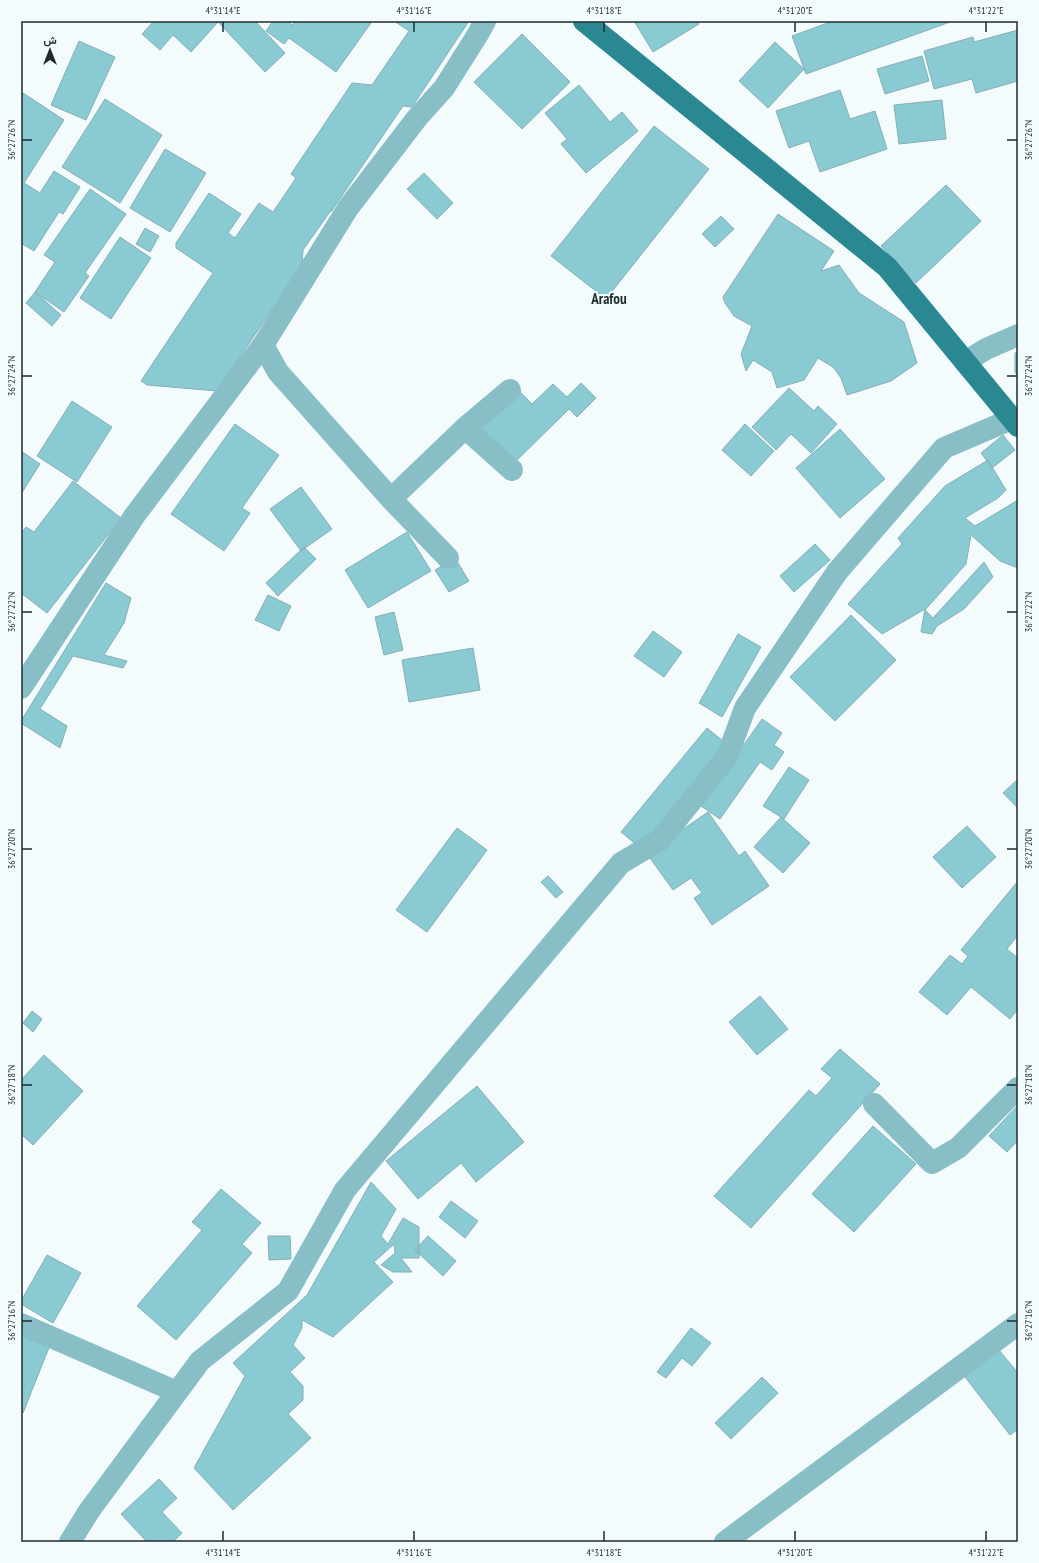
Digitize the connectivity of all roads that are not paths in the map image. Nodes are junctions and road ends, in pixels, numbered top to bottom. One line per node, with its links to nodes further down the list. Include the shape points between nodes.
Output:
1 (485, 21): 4 (street, via 444,88 417,118 348,208)
2 (584, 21): 5 (main road, via 887,267)
3 (1018, 336): 5 (street, via 986,349)
4 (263, 345): 10 (street, via 278,372); 12 (street, via 135,515)
5 (965, 362): 7 (main road)
6 (510, 390): 8 (street)
7 (1015, 422): 17 (street, via 944,448 837,572 745,708 727,756 660,840 621,863 345,1190 288,1291 200,1361)
8 (465, 428): 9 (street); 10 (street)
9 (512, 470)
10 (391, 499): 11 (street)
11 (448, 558)
12 (21, 688)
13 (1018, 1088): 14 (street, via 958,1148 932,1163)
14 (874, 1104)
15 (21, 1324): 17 (street)
16 (1018, 1324): 19 (street)
17 (177, 1392): 18 (street, via 89,1511)
18 (70, 1542)
19 (725, 1542)

